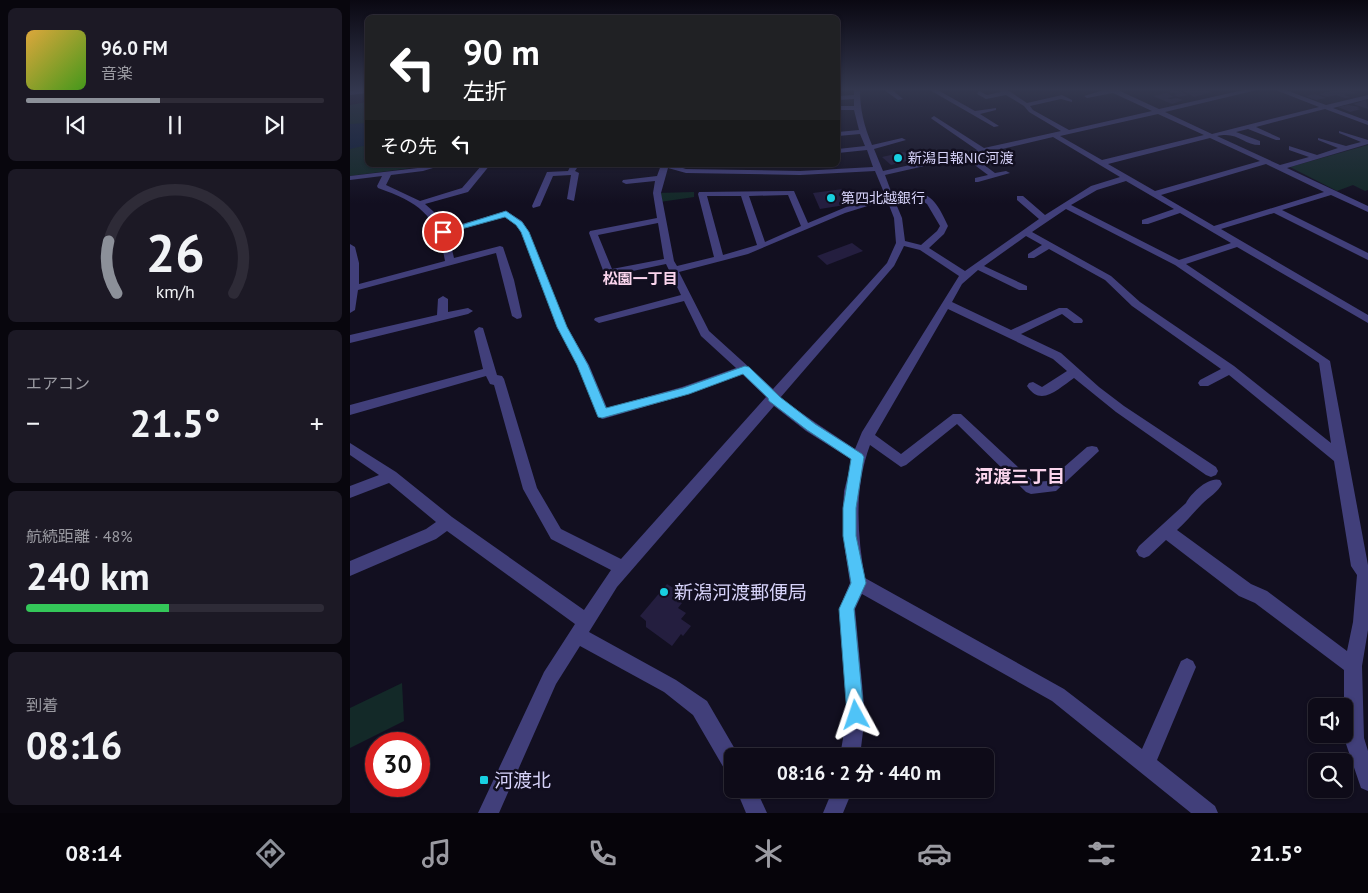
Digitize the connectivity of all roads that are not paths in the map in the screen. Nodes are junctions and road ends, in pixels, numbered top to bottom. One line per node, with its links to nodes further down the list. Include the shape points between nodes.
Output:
1 (861, 127): 9 (street)
2 (947, 127): 22 (street)
3 (1059, 127): 10 (street)
4 (1091, 127): 10 (street)
5 (1191, 127): 14 (street)
6 (1244, 127): 8 (street)
7 (1250, 127): 15 (street)
8 (1229, 131): 14 (street); 18 (street)
9 (862, 132): 12 (street); 19 (street)
10 (1068, 132): 13 (street)
11 (1341, 132): 21 (street, via 1368,142)
12 (840, 134)
13 (1054, 135): 22 (street); 27 (street)
14 (1210, 136): 26 (street); 27 (street)
15 (1278, 139)
16 (1320, 139): 21 (street)
17 (902, 140): 19 (street)
18 (1257, 143)
19 (869, 148): 23 (street); 36 (street)
20 (1292, 148): 25 (street)
21 (1346, 149): 25 (street)
22 (983, 151): 24 (street)
23 (840, 152)
24 (966, 155): 36 (street); 40 (street)
25 (1316, 158): 34 (street)
26 (1266, 162): 34 (street); 48 (street)
27 (1101, 163): 43 (street)
28 (431, 167): 37 (street)
29 (484, 167): 52 (street, via 464,190)
30 (574, 167): 38 (street)
31 (664, 167): 42 (street)
32 (672, 167): 33 (street, via 686,171)
33 (708, 168): 35 (street)
34 (1279, 168): 46 (street)
35 (769, 169): 36 (street, via 800,173)
36 (879, 171): 49 (street)
37 (388, 173): 41 (street); 52 (street, via 381,186)
38 (570, 173): 51 (street, via 575,173); 54 (street, via 550,174)
39 (1006, 173): 40 (street)
40 (994, 176): 44 (street)
41 (350, 178)
42 (660, 178): 45 (street); 58 (street, via 657,193)
43 (1127, 178): 48 (street); 53 (street, via 1094,188)
44 (978, 180)
45 (626, 182)
46 (1331, 192): 55 (street); 57 (street)
47 (744, 194): 61 (street, via 791,193); 67 (street); 73 (street, via 702,194)
48 (1154, 194): 56 (street)
49 (889, 196): 61 (street, via 822,219); 65 (street, via 898,218); 70 (street, via 916,194 937,212 944,226)
50 (1020, 198): 59 (street)
51 (571, 199)
52 (420, 203): 63 (street)
53 (1065, 205): 59 (street); 75 (street)
54 (536, 206)
55 (1368, 209)
56 (1181, 210): 60 (street); 62 (street)
57 (1274, 210): 62 (street); 72 (street)
58 (663, 219): 76 (street); 76 (street, via 593,233 609,273)
59 (1044, 219): 64 (street)
60 (1145, 222)
61 (806, 228): 67 (street)
62 (1213, 229): 66 (street)
63 (443, 232): 74 (street); 93 (street, via 506,214 519,223 602,414 685,391)
64 (1026, 232): 68 (street); 77 (street)
65 (901, 243): 70 (street); 99 (street, via 891,264)
66 (1237, 244): 75 (street); 88 (street)
67 (762, 245): 73 (street)
68 (1049, 245): 71 (street); 94 (street, via 1108,278 1136,304)
69 (350, 247): 78 (street, via 355,261)
70 (923, 248): 77 (street)
71 (1031, 256)
72 (1368, 257)
73 (718, 258): 76 (street)
74 (450, 262): 78 (street); 85 (street, via 500,249)
75 (1178, 263): 105 (street, via 1324,361)
76 (672, 265): 80 (street)
77 (972, 271): 79 (street); 82 (street, via 958,283)
78 (354, 288): 83 (street)
79 (1023, 288)
80 (686, 297): 87 (street); 93 (street, via 705,333)
81 (443, 299): 86 (street)
82 (947, 304): 91 (street); 101 (street)
83 (350, 308)
84 (468, 311): 86 (street)
85 (517, 316)
86 (442, 317): 92 (street)
87 (599, 320)
88 (1368, 320)
89 (1078, 321): 91 (street, via 1063,310)
90 (479, 331): 95 (street)
91 (1012, 334): 96 (street, via 1057,356)
92 (350, 339)
93 (745, 369): 99 (street)
94 (1230, 369): 97 (street); 105 (street)
95 (490, 371): 100 (street); 111 (street, via 494,381 498,379 530,489 556,534)
96 (1074, 372): 98 (street, via 1042,393); 109 (street, via 1213,478 1192,507)
97 (1204, 383)
98 (1033, 386)
99 (774, 398): 104 (street); 111 (street)
100 (350, 410)
101 (868, 436): 103 (street, via 901,461 957,417 1031,488 1051,487); 104 (street)
102 (350, 448): 106 (street)
103 (1092, 452)
104 (858, 457): 114 (street, via 849,508)
105 (1339, 457): 113 (street, via 1359,566)
106 (391, 476): 107 (street); 108 (street)
107 (350, 492)
108 (447, 522): 112 (street, via 431,534); 115 (street)
109 (1166, 531): 110 (street); 116 (street, via 1245,590 1262,597)
110 (1144, 552)
111 (622, 568): 115 (street)
112 (350, 569)
113 (1367, 573): 116 (street)
114 (858, 583): 119 (street, via 847,609 856,715); 121 (street, via 1058,695)
115 (582, 629): 120 (street, via 700,708); 125 (street, via 550,678)
116 (1353, 666): 118 (street)
117 (1187, 667): 121 (street)
118 (1361, 742): 122 (street)
119 (851, 748)
120 (724, 750)
121 (1145, 764): 128 (street)
122 (1368, 781)
123 (750, 798): 126 (street)
124 (839, 798): 127 (street)
125 (488, 813)
126 (757, 813)
127 (833, 813)
128 (1208, 813)

